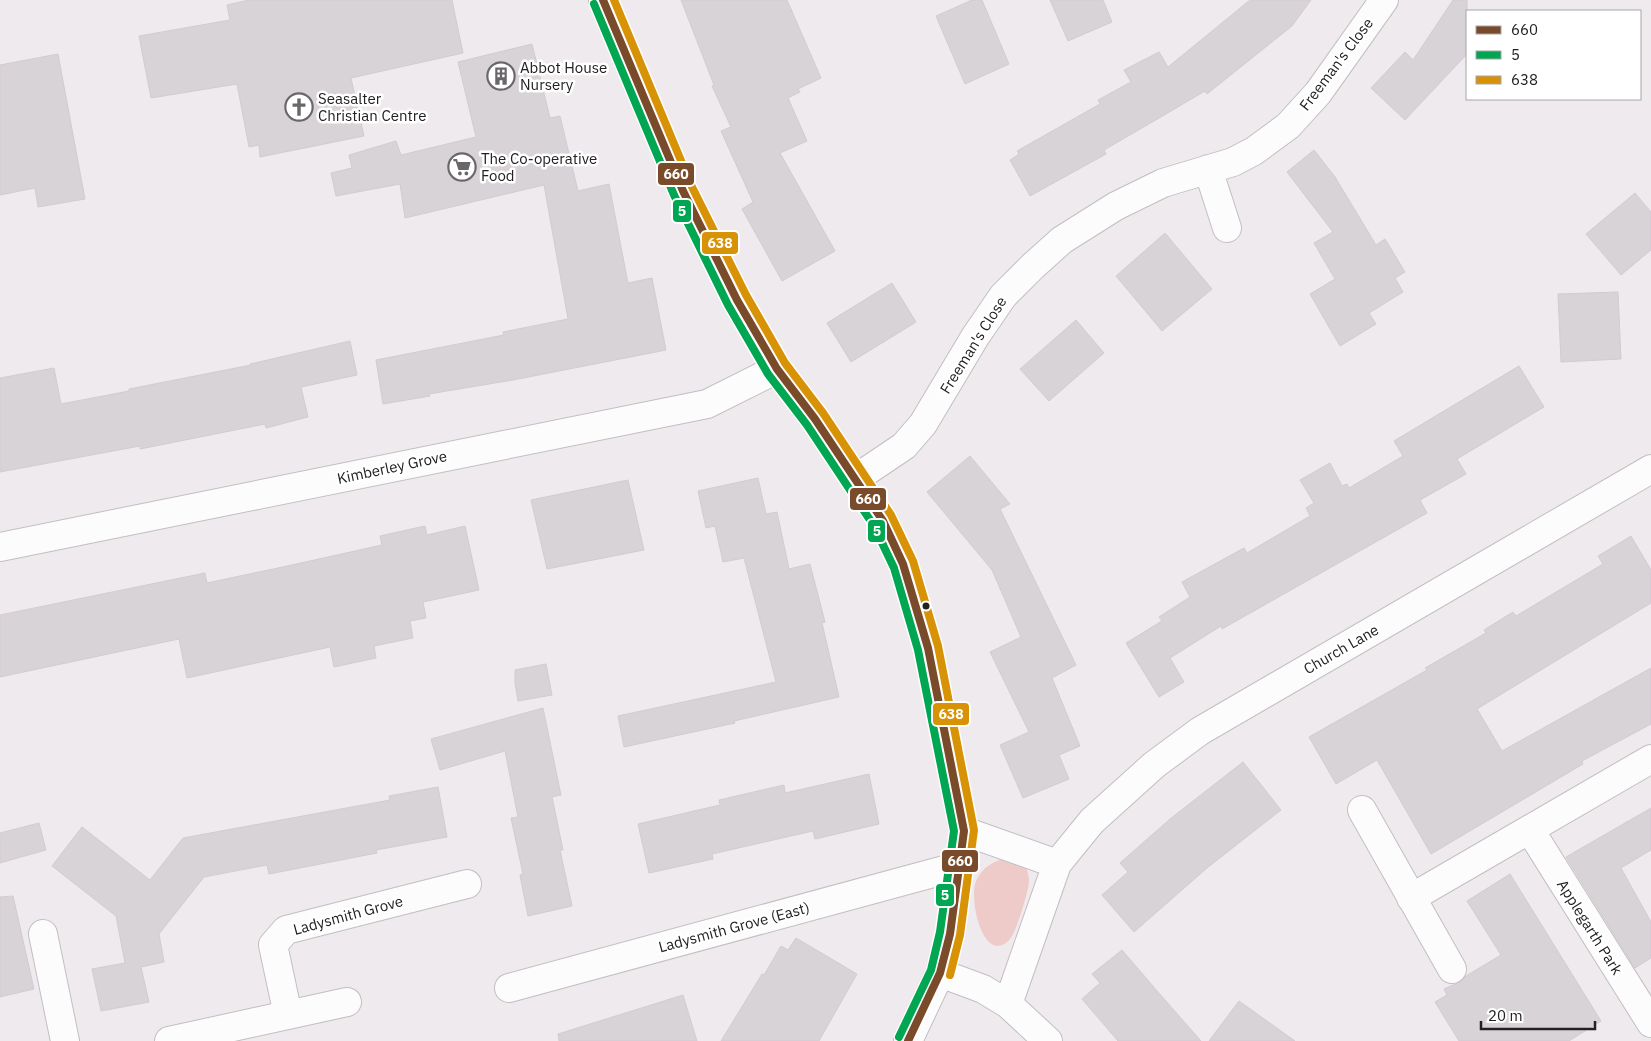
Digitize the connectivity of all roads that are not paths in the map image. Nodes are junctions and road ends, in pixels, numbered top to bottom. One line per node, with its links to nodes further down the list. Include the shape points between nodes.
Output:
1 (603, 0): 5 (street, via 682,191 737,300)
2 (1384, 0): 3 (street, Freeman's Close, via 1318,93 1288,126 1254,151 1233,162)
3 (1208, 169): 4 (street); 7 (street, Freeman's Close, via 1164,183 1116,206 1047,253 1003,296 923,424 904,446)
4 (1227, 228)
5 (777, 369): 7 (street); 8 (street, Kimberley Grove, via 706,404)
6 (1651, 469): 13 (street, Church Lane, via 1200,732 1154,765 1092,821)
7 (855, 479): 12 (street, via 883,521 903,564 928,648)
8 (0, 547)
9 (1651, 759): 11 (street)
10 (1362, 810): 16 (street)
11 (1530, 830): 16 (street); 24 (street, Applegarth Park)
12 (964, 831): 13 (street); 14 (street)
13 (1058, 864): 22 (street, Church Lane)
14 (959, 866): 19 (street, via 950,934); 20 (street, Ladysmith Grove (East))
15 (468, 884): 23 (street, Ladysmith Grove, via 286,930 273,945)
16 (1410, 898): 18 (street)
17 (43, 934): 25 (street)
18 (1452, 969)
19 (940, 972): 22 (street, via 983,989); 27 (street)
20 (509, 988)
21 (346, 1002): 23 (street)
22 (1008, 1004): 28 (street)
23 (288, 1014): 26 (street)
24 (1651, 1023)
25 (65, 1041)
26 (169, 1041)
27 (908, 1041)
28 (1048, 1041)

